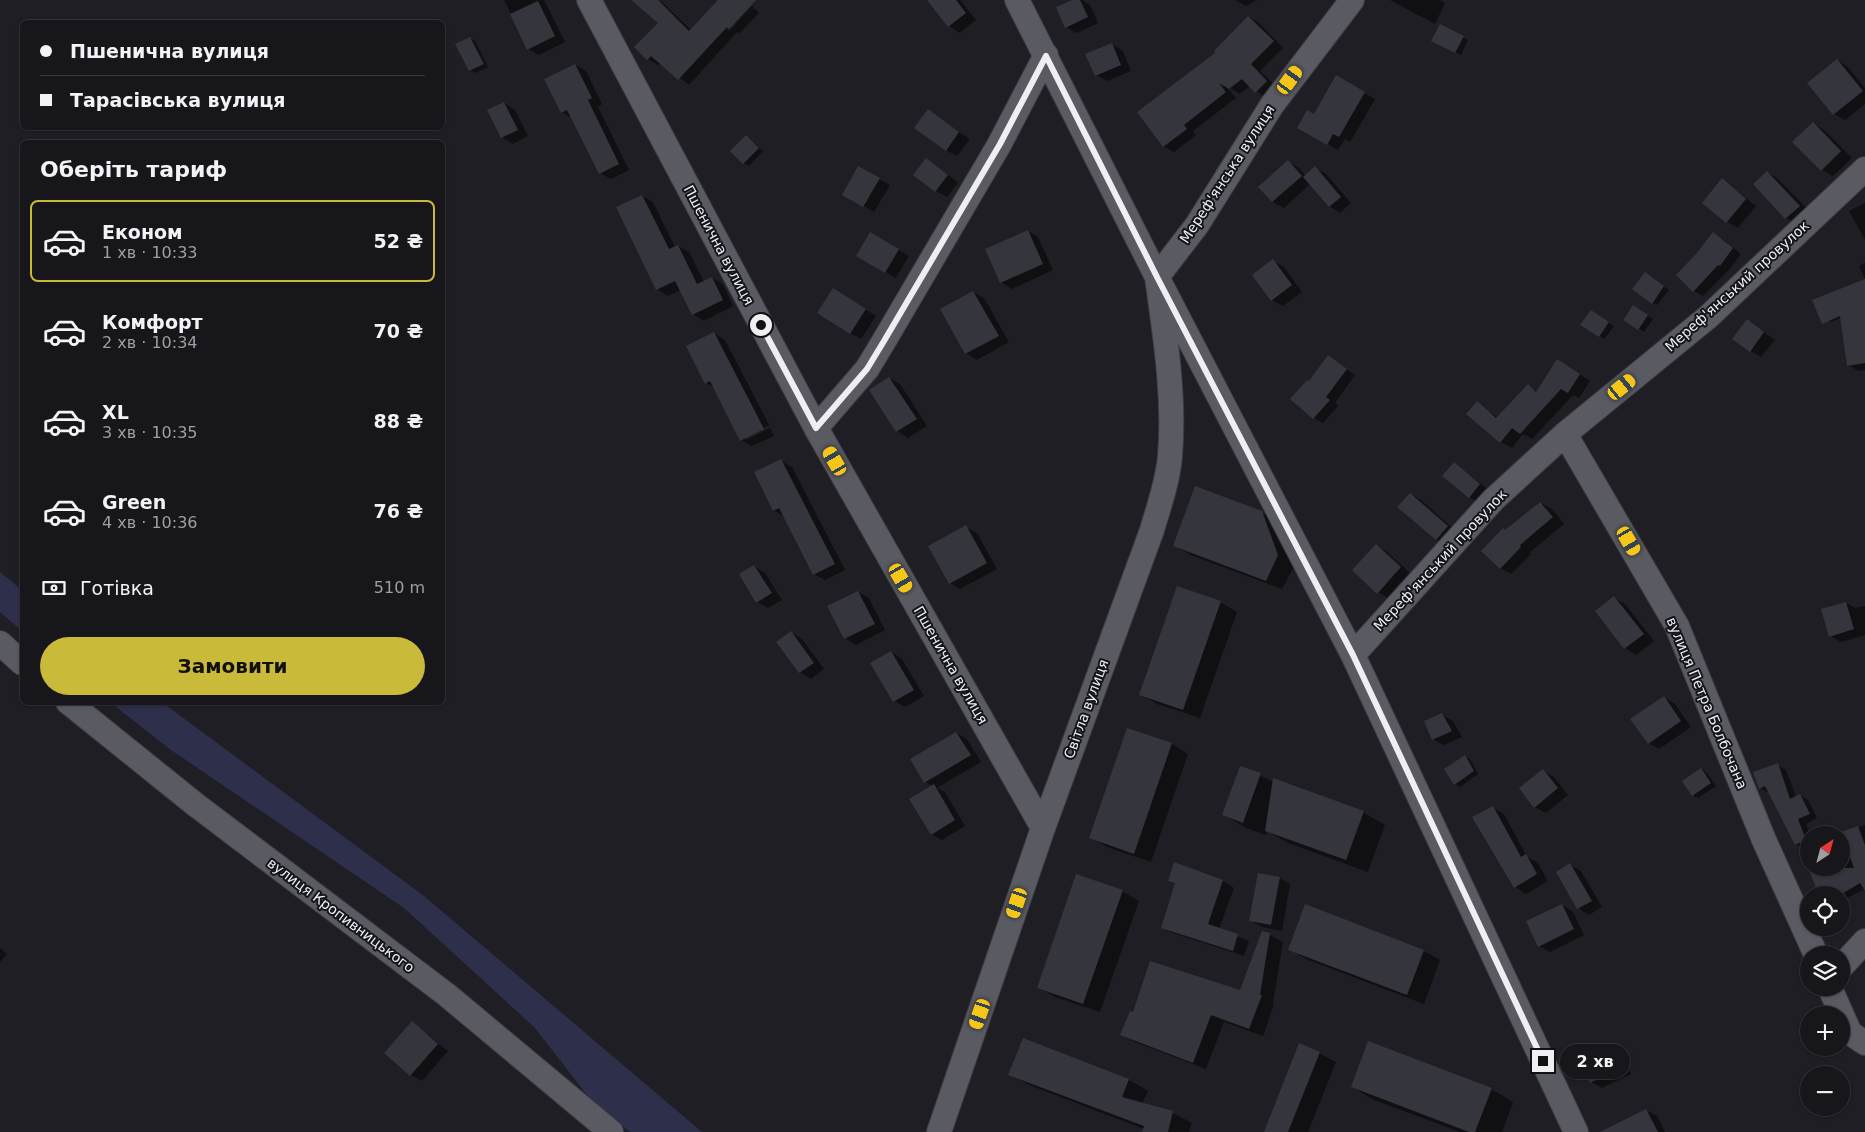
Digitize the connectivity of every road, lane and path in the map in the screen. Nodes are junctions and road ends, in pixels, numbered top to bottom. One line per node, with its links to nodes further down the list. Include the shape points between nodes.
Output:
1 (1017, 0): 4 (street)
2 (1352, 0): 6 (street, Мереф'янська вулиця, via 1272,105 1197,225)
3 (599, 5): 7 (street, Пшенична вулиця)
4 (1046, 56): 6 (street); 7 (street, via 1000,144 867,369)
5 (1865, 169): 8 (street, Мереф'янський провулок, via 1708,317)
6 (1157, 277): 10 (street); 13 (street, Світла вулиця, via 1170,374 1170,457 1165,486)
7 (816, 428): 13 (street, Пшенична вулиця)
8 (1565, 434): 10 (street, Мереф'янський провулок, via 1493,500); 15 (street, вулиця Петра Болбочана, via 1677,626 1764,840)
9 (0, 643): 11 (street)
10 (1353, 655): 21 (street)
11 (20, 661)
12 (72, 705): 19 (street, вулиця Кропивницького, via 447,995)
13 (1043, 828): 20 (street, Світла вулиця)
14 (1865, 940): 16 (street)
15 (1812, 946)
16 (1850, 957)
17 (1834, 996): 18 (street, via 1850,1032)
18 (1865, 1043)
19 (611, 1132)
20 (940, 1132)
21 (1576, 1132)

